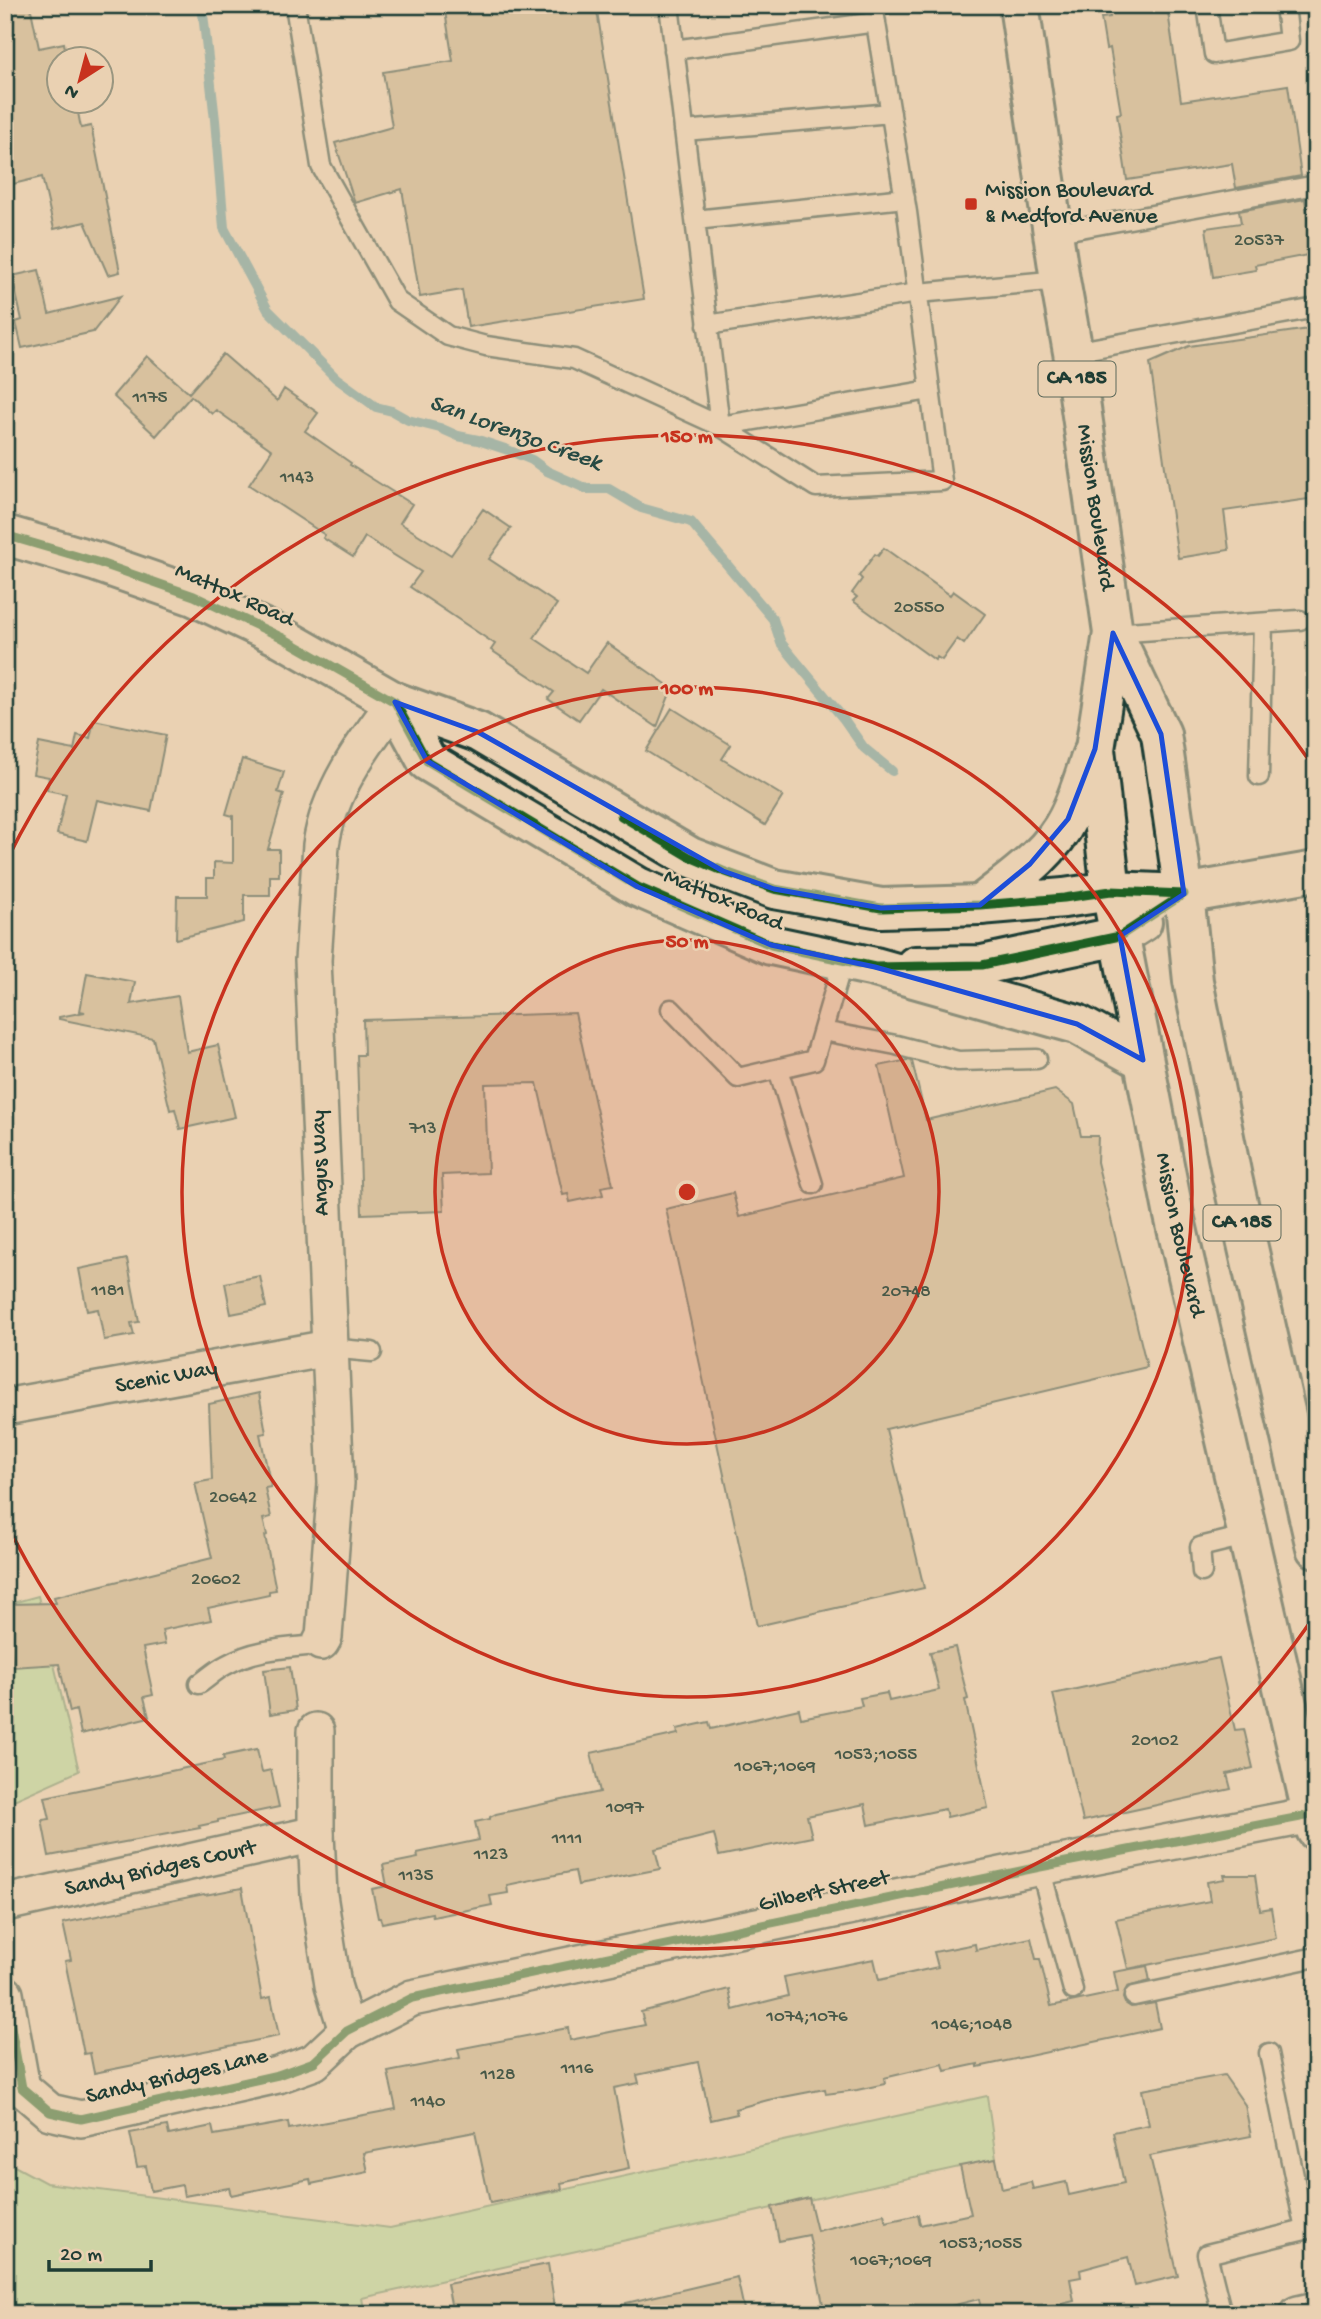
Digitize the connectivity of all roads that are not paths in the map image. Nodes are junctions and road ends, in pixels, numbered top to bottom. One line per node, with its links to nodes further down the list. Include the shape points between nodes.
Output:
1 (295, 5): 20 (lane, via 321,166 397,301 448,336 574,359)
2 (669, 5): 7 (lane)
3 (1019, 5): 13 (main road, Mission Boulevard / CA 185)
4 (1207, 5): 5 (lane, via 1214,54 1289,41)
5 (1284, 5)
6 (875, 14): 7 (lane); 8 (lane)
7 (674, 50): 9 (lane)
8 (891, 113): 9 (lane); 11 (lane)
9 (684, 131): 12 (lane)
10 (1316, 185): 13 (lane)
11 (905, 198): 12 (lane); 15 (lane)
12 (695, 220): 17 (lane)
13 (1053, 233): 14 (main road, Mission Boulevard / CA 185)
14 (1060, 279): 15 (lane); 18 (main road, Mission Boulevard / CA 185)
15 (918, 293): 17 (lane); 19 (lane)
16 (1316, 308): 18 (lane)
17 (708, 325): 20 (lane)
18 (1073, 352): 24 (main road, Mission Boulevard / CA 185)
19 (930, 390): 20 (lane); 20 (lane, via 942,481 816,487)
20 (719, 426)
21 (5, 535): 25 (main road, Mattox Road, via 194,596 281,637)
22 (1300, 620): 23 (lane)
23 (1263, 623): 24 (lane); 27 (lane)
24 (1113, 633): 26 (main road, Mission Boulevard / CA 185); 30 (main road, Mission Boulevard / CA 185, via 1161,734)
25 (395, 702): 31 (main road, Mattox Road, via 478,732 690,858 761,885 881,908); 33 (main road, Mattox Road, via 427,761 638,887 771,945); 40 (street, Angus Way, via 354,758 331,805 321,845 313,960)
26 (1095, 749): 29 (main road, Mission Boulevard / CA 185); 31 (main road, via 1068,819 1030,864)
27 (1259, 776)
28 (1316, 872): 30 (main road)
29 (1111, 891): 30 (main road, Mattox Road); 31 (main road, Mattox Road); 32 (main road, Mission Boulevard / CA 185)
30 (1184, 894): 32 (main road, Mattox Road); 44 (main road, Mission Boulevard / CA 185, via 1192,981 1214,1091)
31 (979, 905)
32 (1121, 936): 33 (main road, Mattox Road, via 982,965); 37 (main road, Mission Boulevard / CA 185)
33 (859, 964): 35 (lane); 37 (main road, Mattox Road, via 1077,1024)
34 (671, 1009): 38 (lane, via 738,1078)
35 (823, 1031): 36 (lane, via 958,1061); 38 (lane, via 814,1060)
36 (1037, 1059)
37 (1143, 1060): 43 (main road, Mission Boulevard / CA 185, via 1173,1212)
38 (778, 1069): 39 (lane)
39 (813, 1184)
40 (329, 1348): 41 (lane); 42 (street, Scenic Way); 46 (street, Angus Way, via 336,1483)
41 (372, 1352)
42 (5, 1407)
43 (1249, 1535): 45 (lane, via 1200,1547); 49 (main road, Mission Boulevard / CA 185)
44 (1316, 1548)
45 (1202, 1572)
46 (321, 1642): 47 (lane, via 246,1655)
47 (198, 1684)
48 (316, 1731): 50 (street)
49 (1315, 1819): 51 (street, Gilbert Street)
50 (316, 1834): 52 (street, Sandy Bridges Court); 57 (street, via 319,1895 333,1985)
51 (1040, 1867): 54 (lane); 57 (street, Gilbert Street, via 412,1998)
52 (5, 1903)
53 (1316, 1956): 56 (lane)
54 (1073, 1990)
55 (5, 1994): 57 (street, Sandy Bridges Lane, via 22,2088 50,2112 80,2119 278,2075 314,2062)
56 (1135, 1996)
57 (347, 2031)
58 (1269, 2053): 60 (lane, via 1305,2231 1207,2254)
59 (1316, 2310): 61 (street)
60 (1222, 2314)
61 (1298, 2314)

